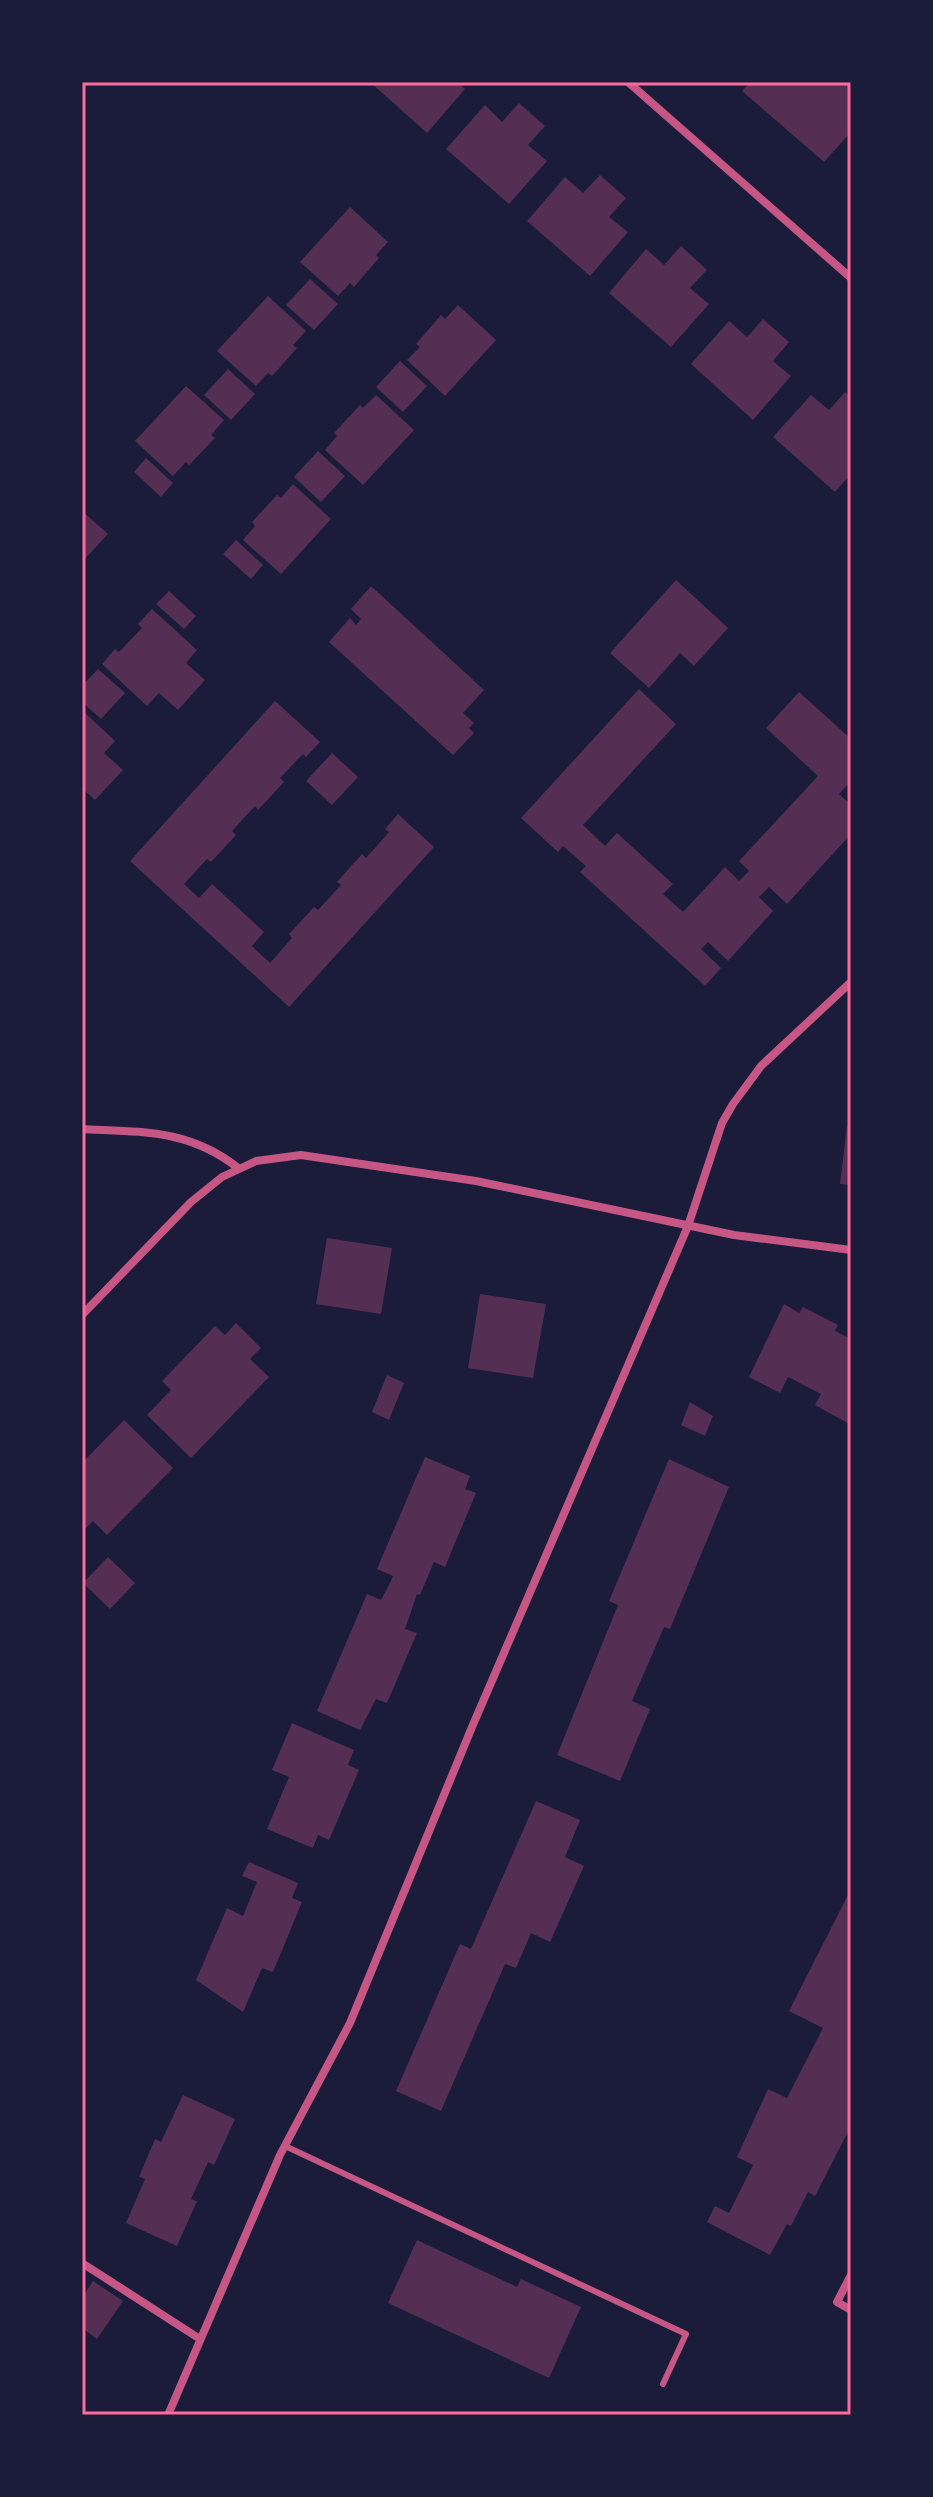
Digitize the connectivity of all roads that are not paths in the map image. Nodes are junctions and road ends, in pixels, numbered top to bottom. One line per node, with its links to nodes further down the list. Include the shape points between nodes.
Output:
1 (628, 82): 2 (street)
2 (851, 278)
3 (851, 982): 6 (street, via 761,1066 733,1104 714,1143)
4 (82, 1129): 5 (street, via 175,1136 218,1152)
5 (238, 1168): 6 (street, via 301,1155 476,1181); 8 (street, via 191,1202)
6 (688, 1226): 7 (street); 9 (street, via 350,2023)
7 (851, 1250)
8 (82, 1315)
9 (285, 2146): 13 (street); 14 (lane, via 686,2334)
10 (82, 2263): 13 (street)
11 (851, 2275): 12 (street, via 837,2302)
12 (851, 2310)
13 (200, 2339): 15 (street)
14 (663, 2384)
15 (168, 2415)

